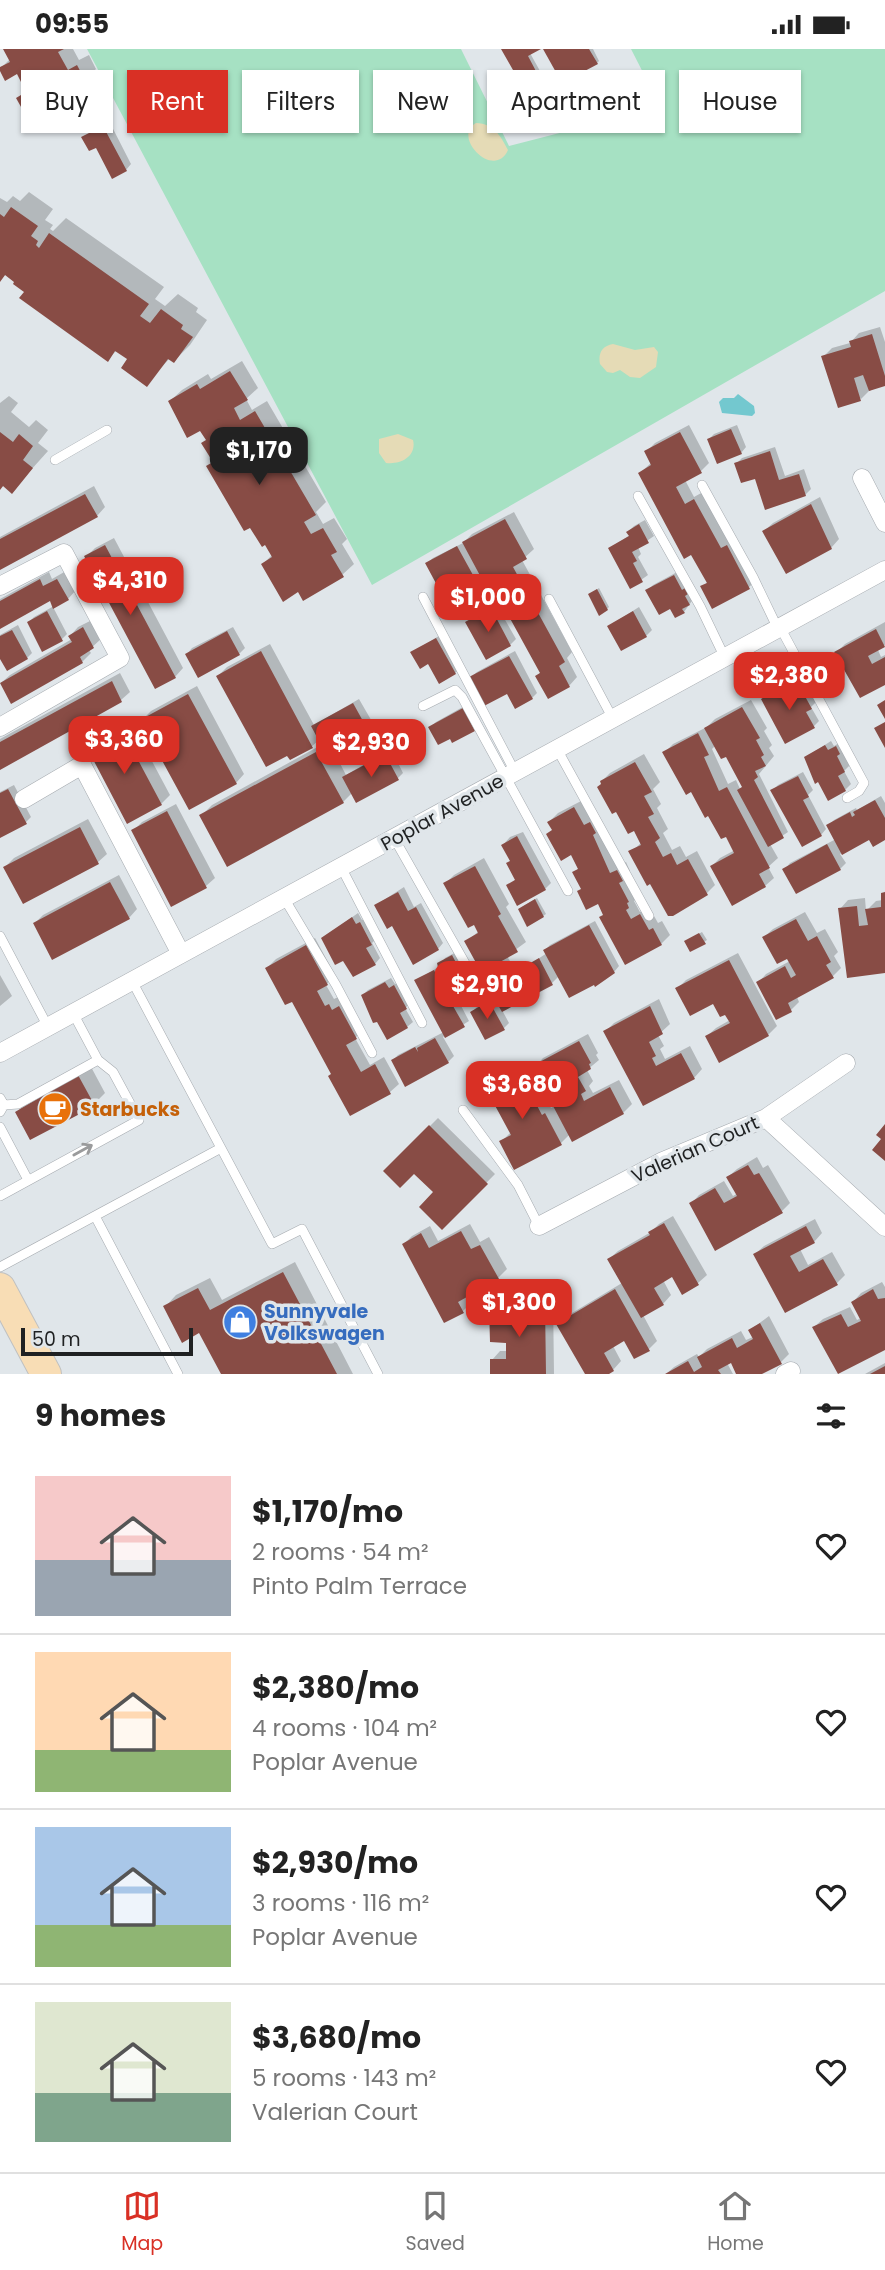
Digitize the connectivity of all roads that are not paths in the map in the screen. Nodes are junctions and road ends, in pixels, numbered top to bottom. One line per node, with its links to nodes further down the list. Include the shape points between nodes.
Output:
1 (107, 430): 2 (lane)
2 (55, 460)
3 (862, 478): 6 (street)
4 (702, 485): 11 (lane)
5 (638, 496): 12 (lane)
6 (885, 523)
7 (885, 570): 11 (street, Poplar Avenue)
8 (0, 586): 15 (street, via 64,553 120,658)
9 (423, 597): 17 (lane)
10 (549, 599): 14 (lane)
11 (779, 628): 12 (street, Poplar Avenue); 18 (lane, via 864,783)
12 (725, 658): 14 (street, Poplar Avenue)
13 (423, 706): 17 (lane, via 455,690)
14 (613, 719): 16 (street, Poplar Avenue)
15 (0, 727)
16 (557, 749): 17 (street, Poplar Avenue); 24 (lane)
17 (510, 775): 20 (street, Poplar Avenue); 22 (lane)
18 (847, 797)
19 (24, 799): 26 (street, via 82,765)
20 (394, 838): 21 (street, Poplar Avenue); 27 (lane)
21 (341, 867): 23 (street, Poplar Avenue); 30 (lane)
22 (568, 891)
23 (284, 898): 26 (street, Poplar Avenue); 33 (lane)
24 (649, 916)
25 (0, 936): 31 (lane)
26 (181, 954): 28 (street, Poplar Avenue)
27 (470, 972)
28 (132, 981): 29 (street, Poplar Avenue); 40 (lane)
29 (73, 1013): 31 (street, Poplar Avenue); 34 (lane)
30 (422, 1023)
31 (48, 1027): 32 (street, Poplar Avenue)
32 (0, 1053)
33 (372, 1053)
34 (98, 1060): 36 (lane, via 18,1104); 41 (lane, one-way to 34, via 139,1120 113,1072)
35 (846, 1063): 38 (street, Valerian Court)
36 (1, 1105)
37 (463, 1110): 44 (lane, via 518,1185)
38 (766, 1118): 44 (street, Valerian Court, via 663,1161); 45 (street)
39 (0, 1127): 41 (lane)
40 (221, 1148): 43 (lane); 50 (lane, via 271,1244 302,1229)
41 (28, 1180): 42 (lane)
42 (0, 1196)
43 (95, 1216): 46 (lane); 49 (lane)
44 (539, 1226)
45 (885, 1227)
46 (0, 1267)
47 (0, 1288): 48 (main road)
48 (46, 1374)
49 (178, 1374)
50 (378, 1374)

